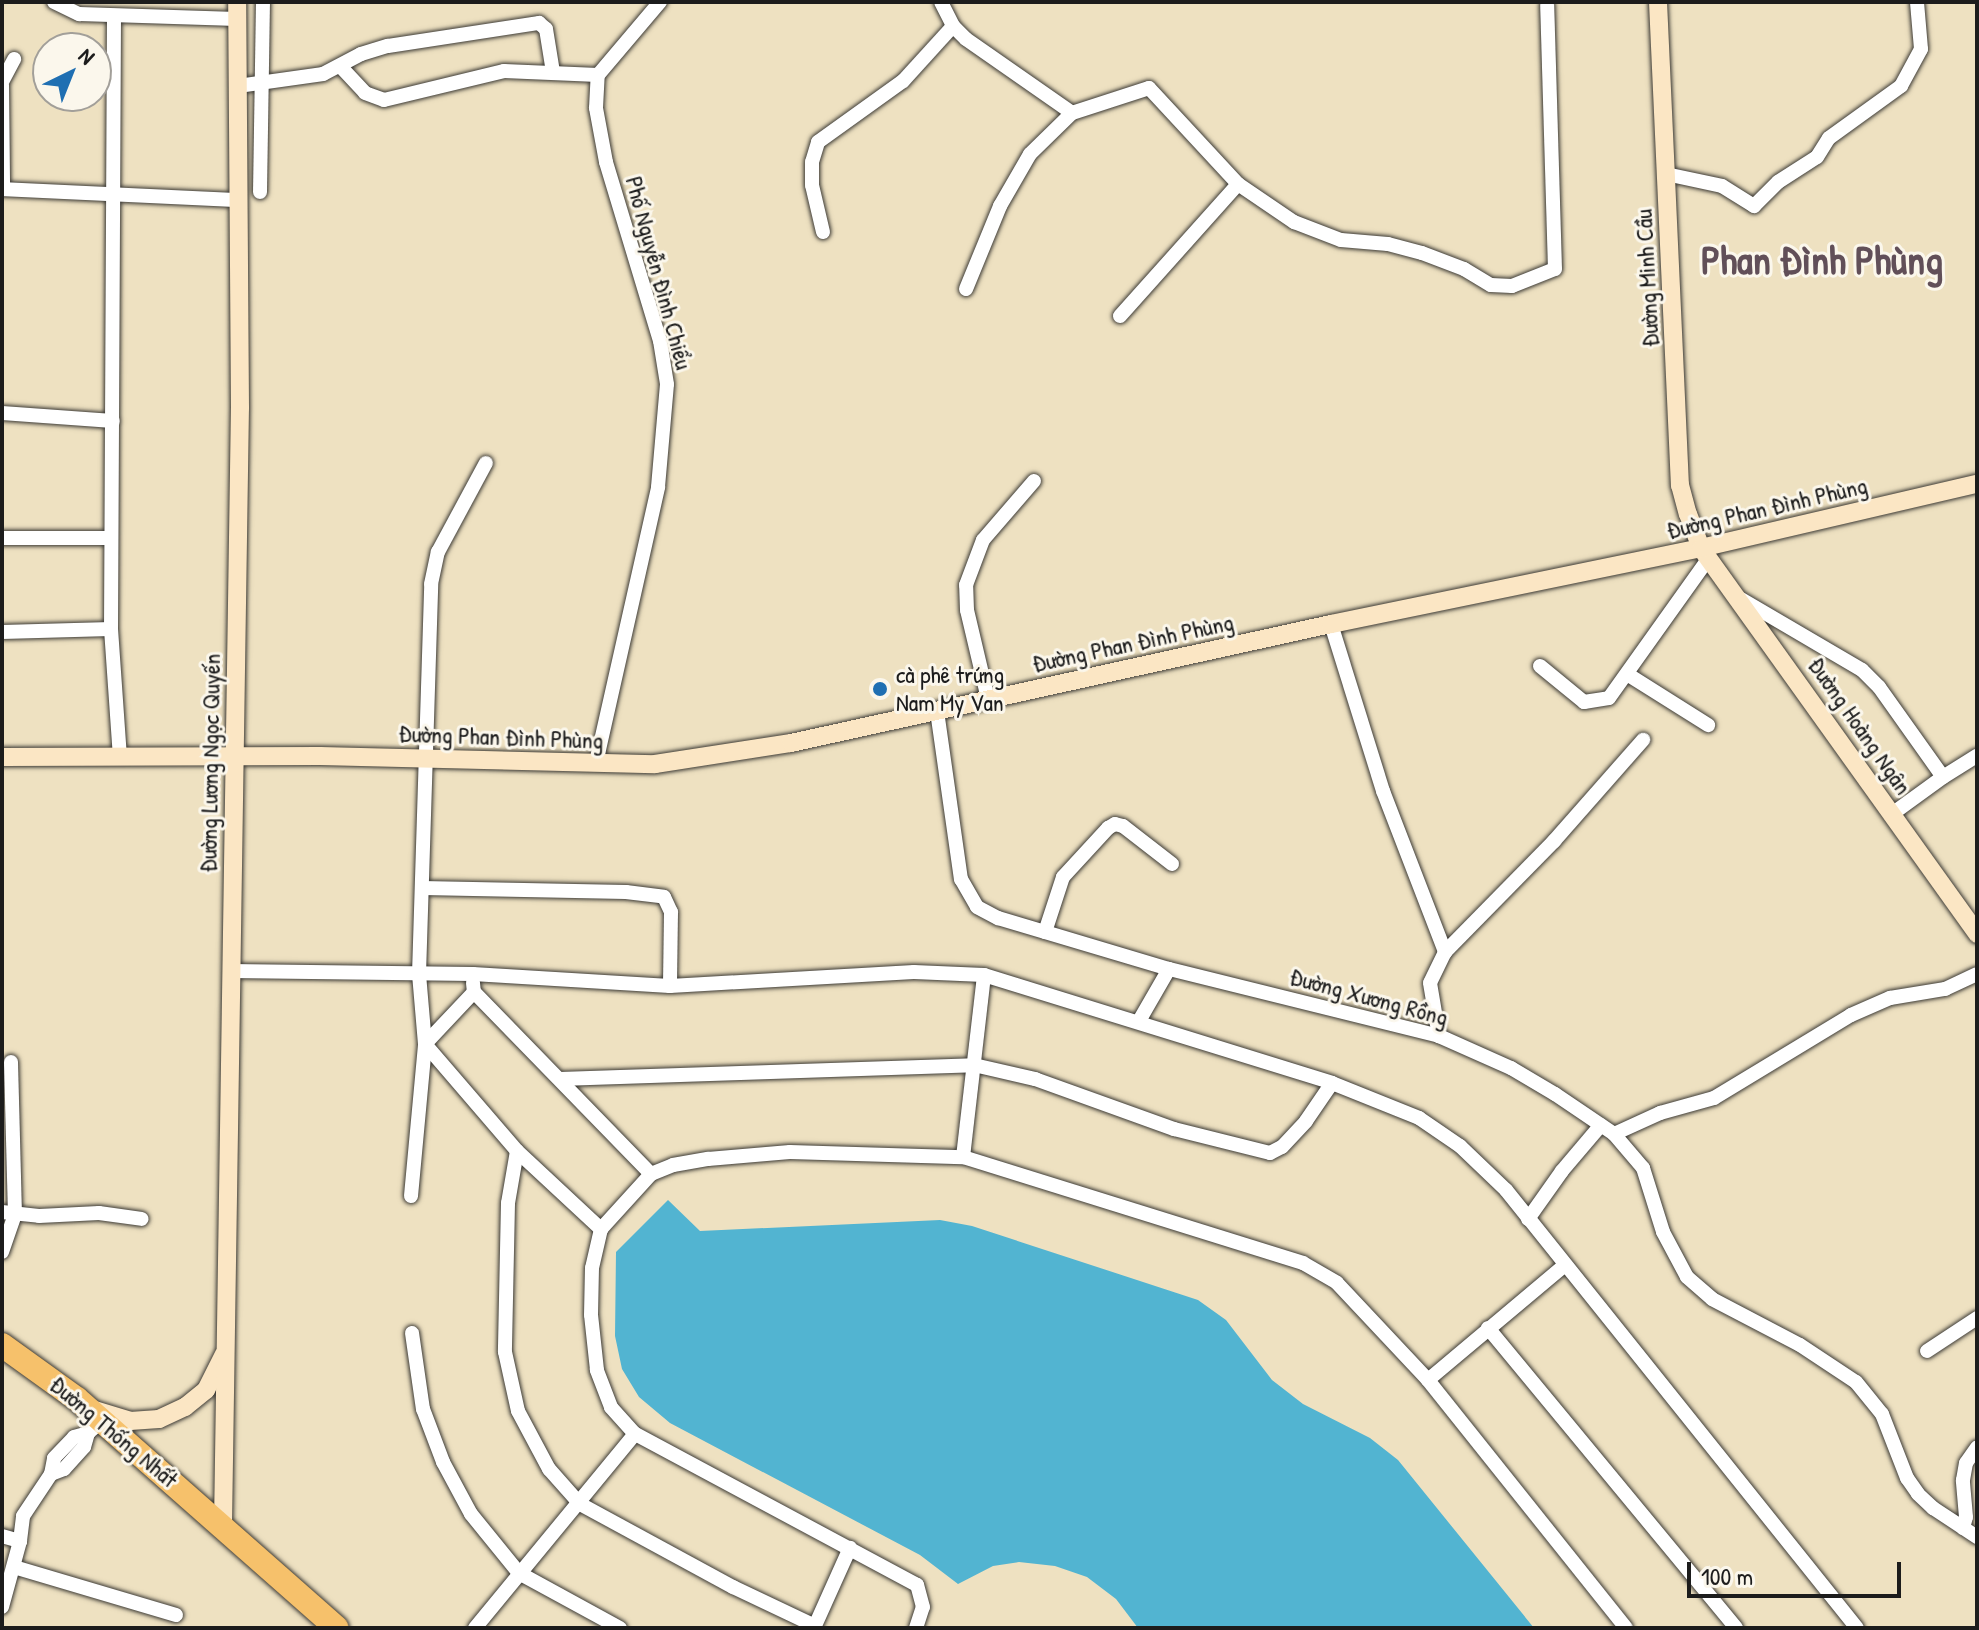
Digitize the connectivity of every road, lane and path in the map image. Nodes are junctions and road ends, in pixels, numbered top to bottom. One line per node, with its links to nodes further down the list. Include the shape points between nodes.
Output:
1 (263, 2): 15 (street)
2 (660, 2): 14 (street)
3 (941, 2): 10 (street)
4 (1658, 2): 19 (street, Đường Minh Cầu)
5 (1917, 2): 19 (street, via 1921,49 1901,86 1829,138 1817,157 1778,182 1754,206 1722,186)
6 (60, 3): 9 (street, via 79,14)
7 (1547, 5): 20 (street, via 1555,269 1512,286 1491,285 1422,253 1341,240 1294,222)
8 (237, 10): 9 (street); 16 (street, Đường Lương Ngọc Quyến)
9 (114, 16): 23 (street)
10 (953, 26): 18 (street); 25 (street, via 903,81 818,142 812,185)
11 (14, 59): 17 (street)
12 (341, 67): 13 (street, via 365,93 384,100 504,71); 13 (street, via 388,46 539,23 546,29); 15 (street)
13 (553, 72): 14 (street)
14 (598, 75): 51 (street, Phố Nguyễn Đình Chiểu, via 596,108 606,162 660,341 667,384 658,487)
15 (261, 82): 16 (street); 22 (street)
16 (238, 86): 24 (street, Đường Lương Ngọc Quyến)
17 (2, 91): 21 (street)
18 (1072, 113): 20 (street, via 1149,88); 26 (street, via 1019,172)
19 (1666, 174): 35 (street, Đường Minh Cầu, via 1680,485)
20 (1238, 184): 27 (street)
21 (2, 189): 23 (street)
22 (260, 192)
23 (115, 193): 24 (street); 29 (street)
24 (239, 200): 46 (street, Đường Lương Ngọc Quyến)
25 (823, 232)
26 (966, 289)
27 (1120, 316)
28 (2, 413): 29 (street)
29 (113, 421): 34 (street)
30 (486, 463): 50 (street, via 438,552 431,584)
31 (1034, 481): 42 (street, via 983,540 966,585)
32 (1977, 484): 35 (street, Đường Phan Đình Phùng)
33 (2, 538): 34 (street)
34 (111, 538): 38 (street)
35 (1705, 553): 36 (street, Đường Hoàng Ngân); 37 (street, Đường Phan Đình Phùng); 41 (street)
36 (1741, 599): 52 (street, via 1862,670); 53 (street, Đường Hoàng Ngân)
37 (1331, 624): 42 (street, Đường Phan Đình Phùng); 58 (street, via 1383,791)
38 (111, 629): 39 (street); 49 (street)
39 (2, 632)
40 (1540, 666): 41 (street, via 1584,702 1609,698)
41 (1627, 674): 44 (street)
42 (988, 699): 43 (street, Đường Phan Đình Phùng)
43 (937, 711): 51 (street, Đường Phan Đình Phùng, via 686,760); 56 (street, Đường Xương Rồng, via 961,879 977,907)
44 (1708, 725)
45 (1643, 740): 58 (street)
46 (235, 756): 49 (street, Đường Phan Đình Phùng); 50 (street, Đường Phan Đình Phùng); 60 (street, Đường Lương Ngọc Quyến)
47 (1977, 756): 52 (street)
48 (2, 757): 49 (street, Đường Phan Đình Phùng)
49 (120, 757)
50 (425, 758): 51 (street, Đường Phan Đình Phùng); 55 (street)
51 (596, 763)
52 (1943, 777): 53 (street)
53 (1892, 814): 57 (street, Đường Hoàng Ngân)
54 (1172, 864): 56 (street, via 1115,824 1063,877)
55 (422, 888): 61 (street); 65 (street, via 664,897 671,912)
56 (1045, 932): 59 (street, Đường Xương Rồng)
57 (1977, 934)
58 (1445, 952): 68 (street, via 1430,983)
59 (1169, 969): 67 (street); 68 (street, Đường Xương Rồng)
60 (230, 971): 61 (street); 88 (street, Đường Lương Ngọc Quyến)
61 (419, 974): 62 (street); 69 (street)
62 (473, 974): 65 (street); 66 (street)
63 (1977, 974): 74 (street, via 1945,989 1890,998 1851,1015 1714,1098)
64 (984, 975): 65 (street, via 914,972); 67 (street); 71 (street)
65 (670, 986)
66 (474, 992): 69 (street); 72 (street)
67 (1139, 1021): 73 (street)
68 (1439, 1036): 74 (street, Đường Xương Rồng, via 1511,1068)
69 (425, 1044): 75 (street); 78 (street)
70 (11, 1062): 79 (street)
71 (974, 1065): 72 (street); 73 (street, via 1035,1079 1174,1129 1261,1153 1282,1147); 76 (street)
72 (560, 1079): 77 (street)
73 (1332, 1083): 81 (street, via 1439,1130 1506,1190)
74 (1608, 1130): 81 (street, via 1562,1171); 98 (street, Đường Xương Rồng, via 1643,1168 1663,1232 1687,1277 1712,1299 1800,1345 1856,1382 1882,1414 1918,1494)
75 (517, 1151): 82 (street); 96 (street, via 508,1203 505,1352 518,1411 549,1469)
76 (963, 1157): 77 (street, via 790,1152 708,1159); 91 (street, via 1303,1263 1337,1283)
77 (651, 1174): 82 (street)
78 (411, 1196)
79 (9, 1214): 80 (street, via 99,1213); 83 (street)
80 (142, 1219)
81 (1528, 1219): 84 (street)
82 (601, 1229): 94 (street, via 591,1299 597,1370 611,1407)
83 (2, 1252)
84 (1564, 1266): 86 (street); 114 (street)
85 (1977, 1318): 90 (street)
86 (1488, 1328): 91 (street); 113 (street)
87 (412, 1333): 104 (street, via 423,1409 443,1462 471,1514)
88 (227, 1340): 92 (street, via 206,1390 159,1419 130,1421 101,1414); 97 (street, Đường Lương Ngọc Quyến)
89 (2, 1345): 92 (highway, Đường Thống Nhất)
90 (1927, 1351)
91 (1428, 1380): 112 (street)
92 (77, 1399): 93 (highway, Đường Thống Nhất)
93 (95, 1427): 97 (highway, Đường Thống Nhất); 101 (street, via 64,1469 51,1474 23,1516)
94 (635, 1434): 96 (street); 102 (street)
95 (1977, 1447): 98 (street, via 1963,1480)
96 (580, 1504): 104 (street); 107 (street)
97 (223, 1525): 108 (highway, Đường Thống Nhất)
98 (1963, 1528): 100 (street, Đường Xương Rồng)
99 (2, 1536): 101 (street)
100 (1977, 1537)
101 (20, 1541): 103 (street)
102 (850, 1548): 107 (street); 111 (street, via 917,1585 923,1607)
103 (14, 1567): 105 (street); 106 (street)
104 (519, 1573): 109 (street); 110 (street)
105 (2, 1607)
106 (176, 1615)
107 (814, 1627)
108 (337, 1628)
109 (475, 1628)
110 (620, 1628)
111 (916, 1628)
112 (1626, 1628)
113 (1736, 1628)
114 (1857, 1628)

